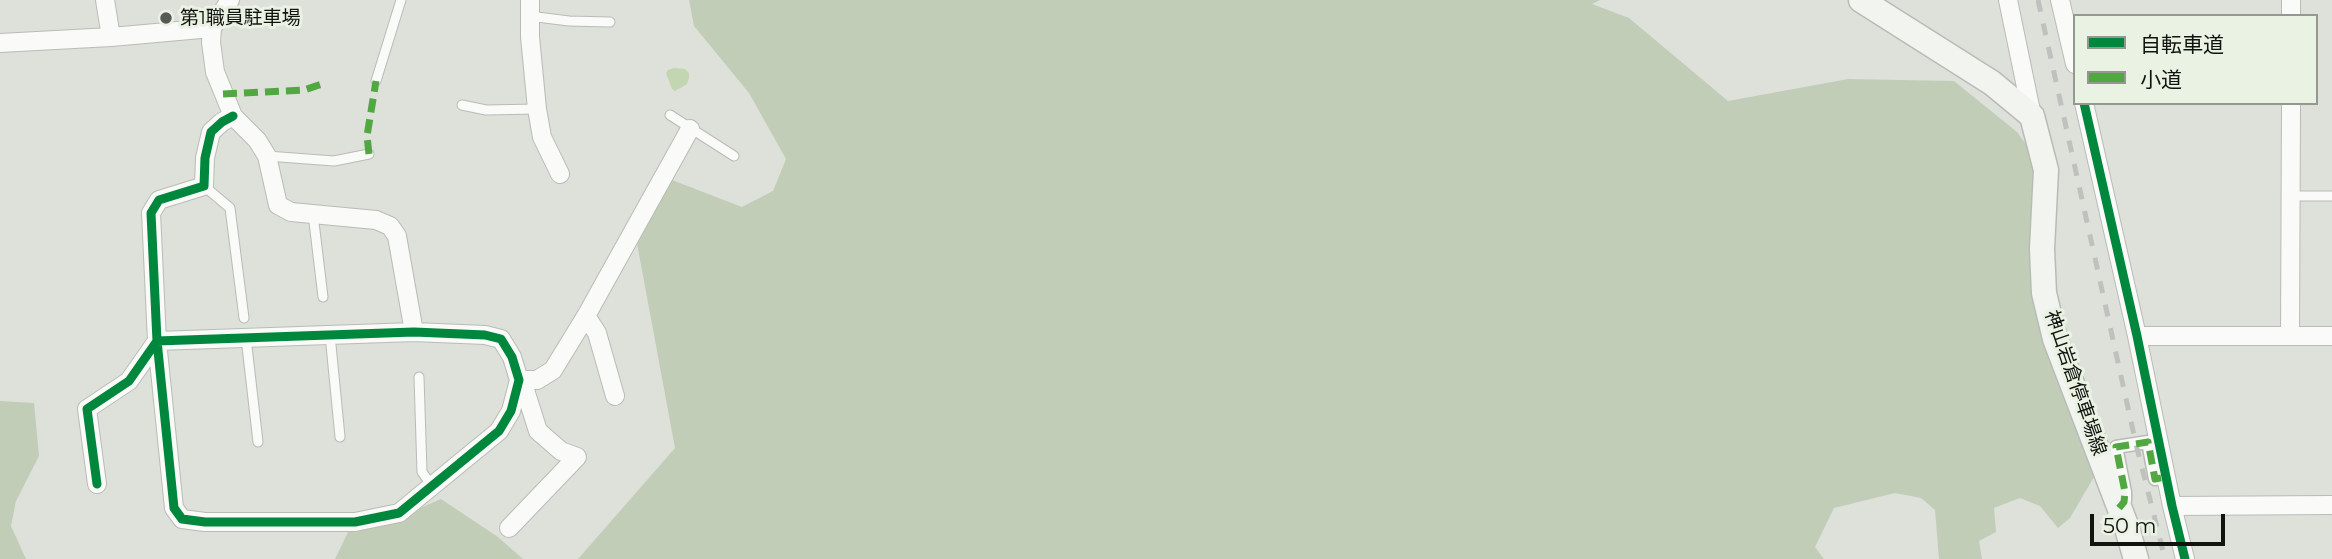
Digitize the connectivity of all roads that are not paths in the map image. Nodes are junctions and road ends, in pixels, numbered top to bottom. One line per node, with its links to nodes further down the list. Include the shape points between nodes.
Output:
1 (105, 0): 10 (street)
2 (230, 0): 9 (street)
3 (401, 0): 13 (lane)
4 (2008, 0): 20 (street)
5 (2060, 0): 12 (street)
6 (1868, 3): 20 (main road, via 1992,83)
7 (530, 8): 8 (lane, via 569,21); 17 (street)
8 (610, 22)
9 (212, 28): 10 (street); 19 (street, via 215,72)
10 (111, 37): 11 (street, via 67,32)
11 (0, 43)
12 (2073, 55)
13 (376, 81)
14 (462, 104): 17 (lane, via 486,110)
15 (2084, 105): 35 (street)
16 (2291, 105): 27 (street)
17 (537, 109): 25 (street, via 542,136)
18 (670, 115): 21 (lane)
19 (233, 116): 23 (street); 26 (street, via 211,132)
20 (2032, 116): 50 (main road, 神山岩倉停車場線, via 2046,170 2042,249 2055,339)
21 (690, 129): 24 (lane); 31 (street)
22 (369, 154): 23 (lane, via 334,161)
23 (267, 156): 29 (street, via 278,205)
24 (734, 156)
25 (559, 174)
26 (204, 186): 32 (lane, via 230,208); 39 (street, via 159,200 150,213)
27 (2291, 196): 28 (lane); 36 (street)
28 (2332, 196)
29 (313, 215): 30 (lane); 33 (street, via 376,220 390,226 397,236)
30 (323, 297)
31 (586, 316): 41 (street, via 553,370 537,380); 42 (street, via 597,333)
32 (244, 318)
33 (414, 332): 34 (street); 41 (street, via 501,339)
34 (330, 335): 38 (street); 43 (lane)
35 (2137, 336): 36 (street); 45 (street)
36 (2290, 336): 37 (street)
37 (2332, 336)
38 (246, 338): 39 (street); 44 (lane)
39 (157, 341): 46 (street, via 129,381 87,409); 47 (street, via 174,508 182,519 355,522 399,513)
40 (419, 377): 47 (lane, via 422,472)
41 (519, 380): 47 (street, via 511,411 499,431); 51 (street, via 538,431 561,452 577,457)
42 (615, 396)
43 (340, 437)
44 (258, 442)
45 (2166, 477): 49 (street); 50 (street, via 2155,479 2147,442 2116,447 2125,492)
46 (97, 484)
47 (432, 486)
48 (2332, 505): 49 (street)
49 (2172, 506): 53 (street)
50 (2119, 508): 52 (main road, 神山岩倉停車場線)
51 (509, 528)
52 (2136, 559)
53 (2185, 559)

